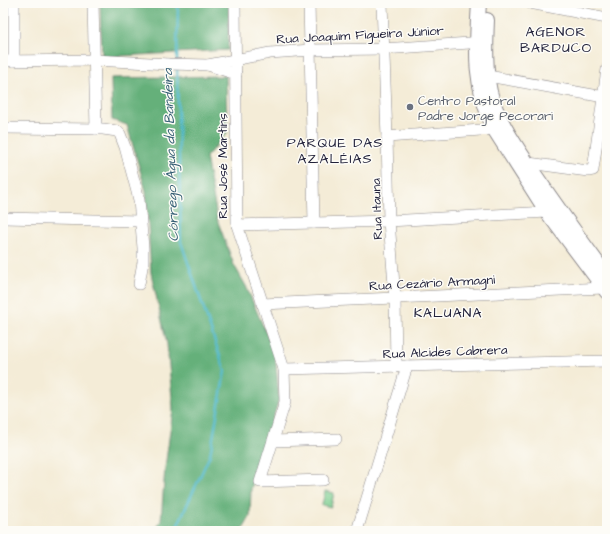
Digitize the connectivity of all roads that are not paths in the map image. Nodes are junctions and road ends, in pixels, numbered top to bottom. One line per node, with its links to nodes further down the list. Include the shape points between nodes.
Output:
1 (14, 3): 15 (street)
2 (93, 3): 14 (street)
3 (235, 3): 13 (street, Rua José Martins)
4 (309, 3): 12 (street)
5 (382, 3): 11 (street, Rua Itauna)
6 (479, 3): 10 (street)
7 (488, 3): 10 (street)
8 (530, 3): 9 (street)
9 (607, 18)
10 (482, 42): 11 (street, Rua Joaquim Figueira Júnior); 19 (street); 23 (street, via 477,64 480,86 484,106)
11 (383, 49): 12 (street, Rua Joaquim Figueira Júnior); 24 (street, Rua Itauna)
12 (311, 50): 13 (street, Rua Joaquim Figueira Júnior); 30 (street)
13 (236, 59): 16 (street, Rua Joaquim Figueira Júnior); 18 (street, Rua José Martins)
14 (94, 60): 15 (street); 16 (street); 22 (street)
15 (8, 61)
16 (208, 65): 18 (street)
17 (607, 70): 20 (street)
18 (236, 74): 31 (street, Rua José Martins)
19 (488, 76): 20 (street); 25 (street, via 496,110)
20 (604, 97): 25 (street, via 593,170)
21 (3, 128): 22 (street)
22 (96, 129): 28 (street, via 116,131 123,140 136,188)
23 (494, 129): 24 (street); 25 (street)
24 (388, 137): 29 (street, Rua Itauna)
25 (521, 162): 26 (street); 33 (street, via 560,211)
26 (547, 212): 29 (street); 33 (street)
27 (3, 218): 28 (street)
28 (140, 221): 32 (street, via 143,262)
29 (389, 221): 30 (street); 34 (street, Rua Itauna)
30 (314, 223): 31 (street)
31 (237, 225): 35 (street, Rua José Martins)
32 (139, 284)
33 (606, 285): 34 (street, Rua Cezário Armagni)
34 (395, 298): 35 (street, Rua Cezário Armagni); 37 (street, Rua Itauna)
35 (262, 304): 38 (street, Rua José Martins)
36 (607, 361): 37 (street, Rua Alcides Cabrera)
37 (402, 367): 38 (street, Rua Alcides Cabrera); 42 (street, Rua Itauna)
38 (284, 369): 40 (street, Rua José Martins, via 285,402)
39 (336, 439): 40 (street)
40 (273, 441): 41 (street, Rua José Martins, via 260,482)
41 (323, 480)
42 (357, 531)

